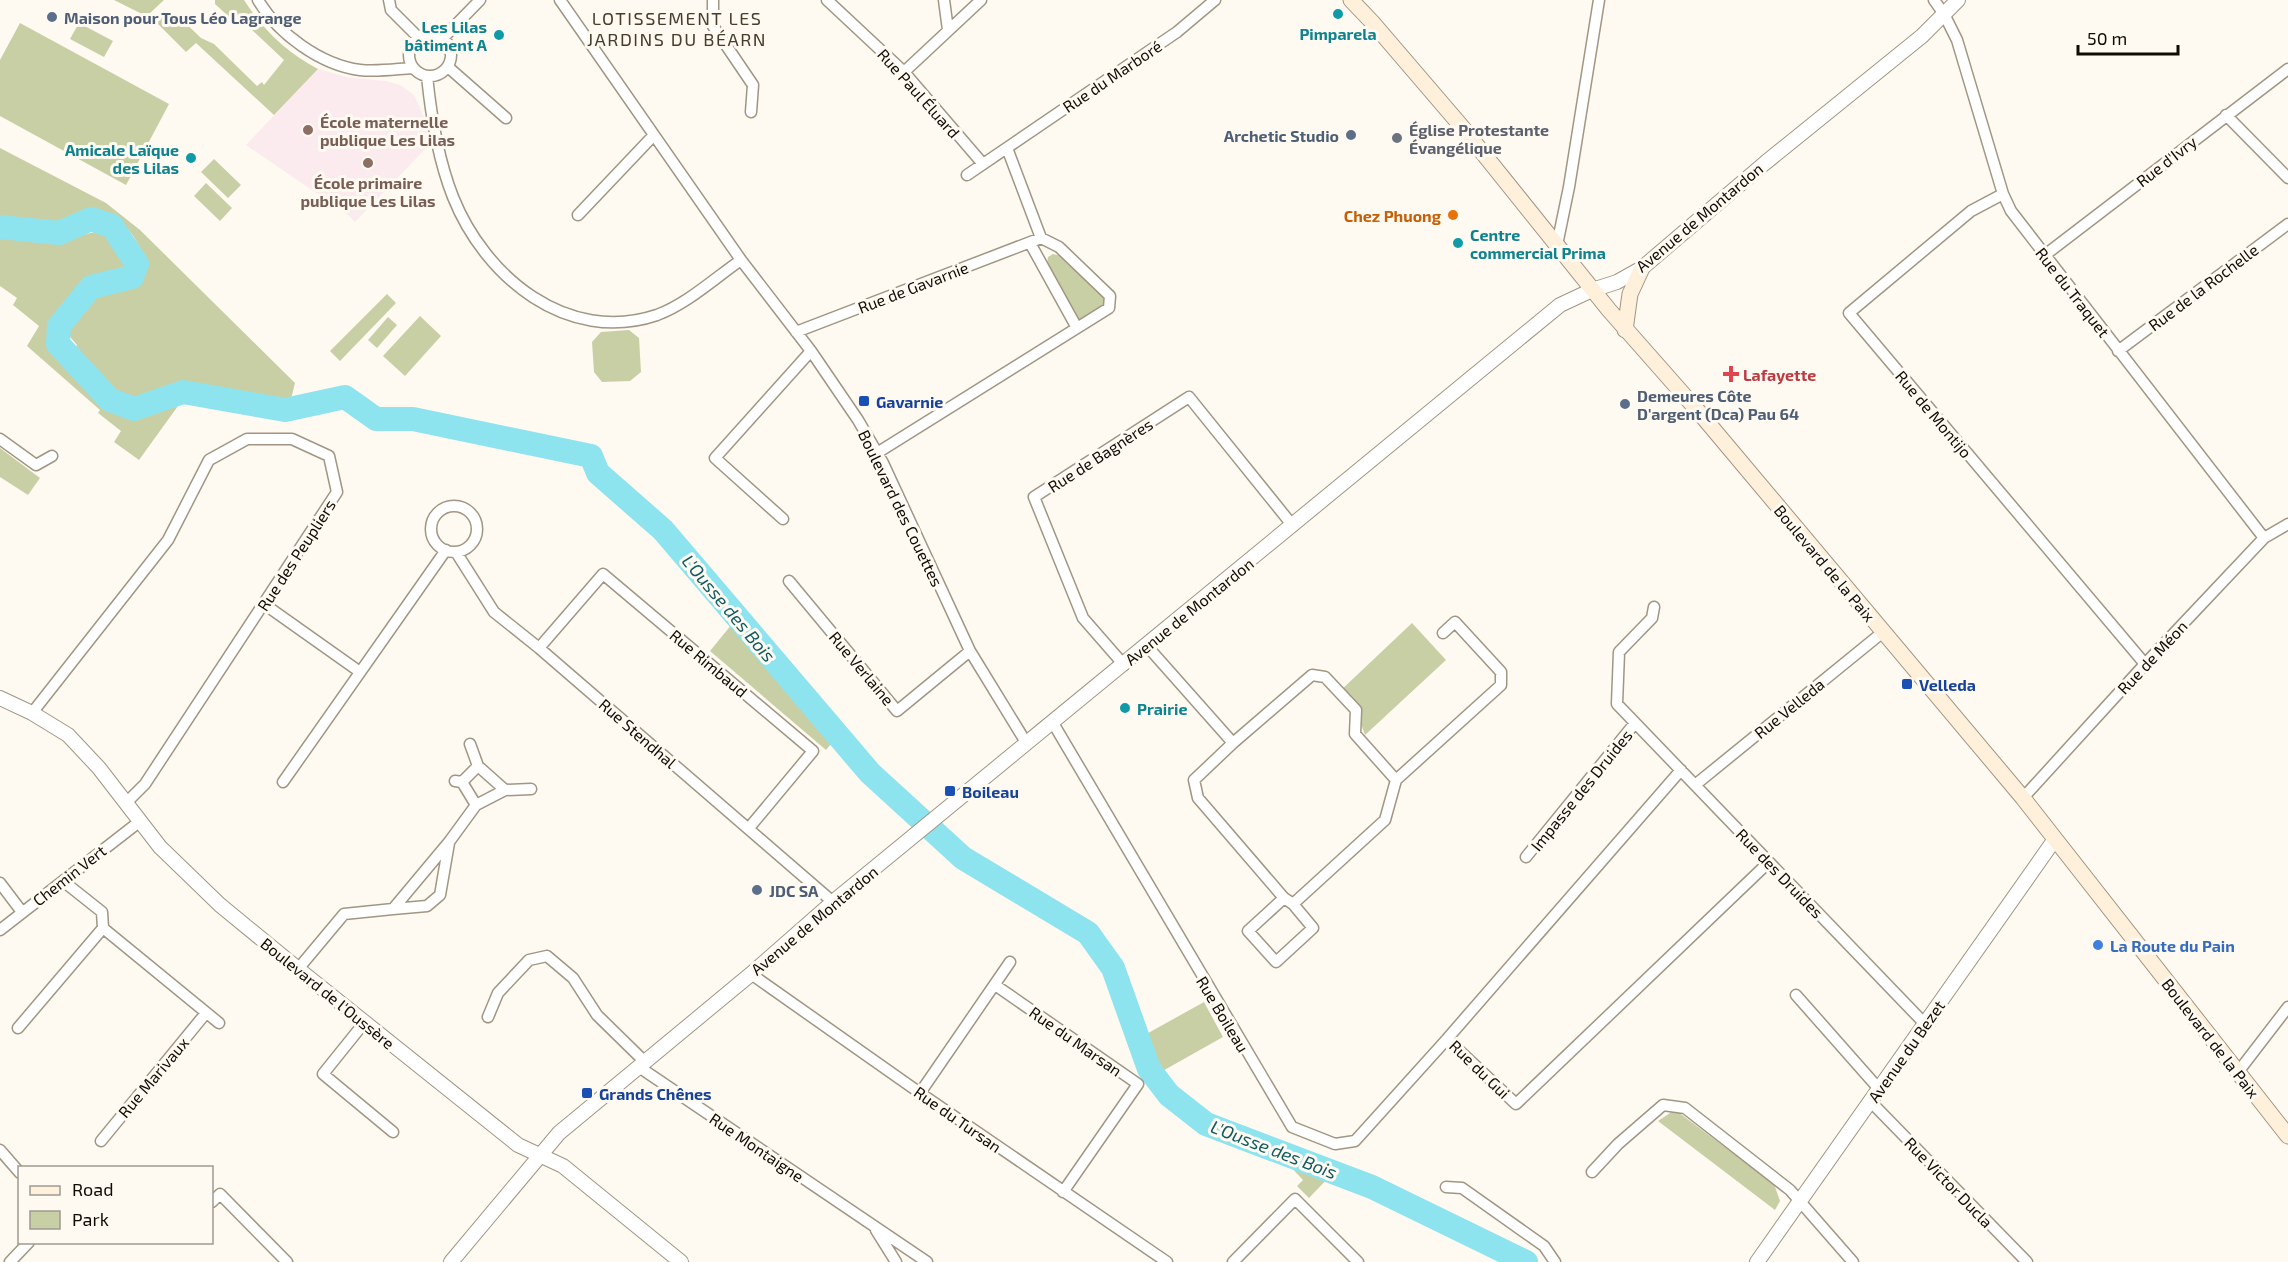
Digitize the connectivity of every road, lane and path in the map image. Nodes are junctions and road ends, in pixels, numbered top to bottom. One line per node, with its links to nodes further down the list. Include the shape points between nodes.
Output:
1 (258, 0): 19 (street, via 287,33 313,54 362,70)
2 (389, 0): 16 (street, via 392,10)
3 (480, 0): 17 (street)
4 (560, 0): 26 (street, Boulevard des Couettes)
5 (713, 0): 23 (street, via 713,26 753,85)
6 (827, 0): 21 (street, Rue Paul Éluard)
7 (944, 0): 15 (street)
8 (981, 0): 15 (street)
9 (1215, 0): 27 (street, Rue du Marboré, via 1177,32)
10 (1351, 0): 36 (main road, Boulevard de la Paix, via 1450,113)
11 (1599, 0): 36 (street)
12 (1934, 0): 14 (street, Rue du Traquet)
13 (1958, 0): 14 (street, Avenue de Montardon)
14 (1944, 14): 31 (street, Rue du Traquet, via 1957,40); 39 (street, Avenue de Montardon)
15 (948, 30): 21 (street)
16 (418, 37): 17 (street, via 430,33); 19 (street, via 408,55)
17 (443, 38): 18 (street, via 450,47)
18 (448, 67): 22 (street, via 439,75); 25 (street)
19 (412, 68): 22 (street)
20 (2288, 69): 24 (street, Rue d'Ivry)
21 (904, 72): 28 (street, Rue Paul Éluard)
22 (427, 76): 38 (street, via 440,155 452,196 466,225 509,278 536,300 585,321 642,318 684,300)
23 (751, 112)
24 (2226, 115): 30 (street); 37 (street, Rue d'Ivry)
25 (506, 118)
26 (653, 136): 32 (street); 38 (street, Boulevard des Couettes)
27 (1007, 148): 28 (street, Rue du Marboré); 34 (street)
28 (983, 164): 29 (street, Rue du Marboré)
29 (967, 175)
30 (2288, 178)
31 (2003, 194): 37 (street, Rue du Traquet, via 2011,211); 62 (street, Rue de Montijo, via 1971,211 1849,313)
32 (578, 215)
33 (2288, 224): 45 (street, Rue de la Rochelle)
34 (1041, 238): 35 (street, Rue de Gavarnie); 41 (street, via 1059,247 1110,296 1109,308)
35 (1030, 243): 41 (street); 43 (street, Rue de Gavarnie)
36 (1557, 245): 40 (main road, Boulevard de la Paix)
37 (2045, 255): 45 (street, Rue du Traquet)
38 (741, 260): 43 (street, Boulevard des Couettes)
39 (1642, 268): 40 (street, Avenue de Montardon); 42 (main road, via 1630,294)
40 (1592, 290): 42 (main road, Boulevard de la Paix); 50 (street, Avenue de Montardon, via 1560,305)
41 (1077, 328): 47 (street)
42 (1625, 330): 57 (main road, Boulevard de la Paix)
43 (796, 332): 44 (street, Boulevard des Couettes)
44 (811, 351): 47 (street, Boulevard des Couettes); 49 (street, via 715,459)
45 (2118, 351): 52 (street, Rue du Traquet)
46 (0, 439): 48 (street, via 36,465)
47 (877, 453): 61 (street, Boulevard des Couettes)
48 (52, 456)
49 (783, 519)
50 (1293, 526): 59 (street, Avenue de Montardon); 63 (street, Rue de Bagnères, via 1189,398 1034,497 1083,618)
51 (2287, 527): 52 (street, Rue de Méon)
52 (2264, 538): 62 (street, Rue de Méon)
53 (451, 551): 53 (street, via 470,546 477,532 474,517 461,507 446,507 434,518 434,540); 60 (street, Rue Stendhal, via 494,612); 64 (street)
54 (789, 580): 61 (street, Rue Verlaine, via 897,711)
55 (264, 604): 64 (street); 66 (street, Rue des Peupliers, via 338,492 329,456 292,439 247,439 208,460 168,540); 80 (street, Rue des Peupliers, via 145,784)
56 (1654, 607): 68 (street, Rue des Druides, via 1652,618 1618,652 1617,704)
57 (1883, 632): 76 (street, Rue Velleda); 79 (main road, Boulevard de la Paix)
58 (1443, 633): 74 (street, via 1455,622 1501,672 1501,685)
59 (1148, 646): 63 (street, Avenue de Montardon); 69 (street)
60 (539, 648): 83 (street, Rue Stendhal); 83 (street, Rue Rimbaud, via 603,574 813,751)
61 (970, 651): 71 (street, Boulevard des Couettes)
62 (2145, 664): 79 (street, Rue de Méon)
63 (1124, 665): 67 (street, Avenue de Montardon)
64 (360, 672): 75 (street)
65 (0, 699): 66 (street, Boulevard de l'Oussère)
66 (32, 713): 80 (street, Boulevard de l'Oussère, via 68,735)
67 (1053, 723): 71 (street, Avenue de Montardon); 108 (street, Rue Boileau, via 1292,1127 1335,1144 1355,1142)
68 (1635, 723): 73 (street, Rue des Druides); 86 (street, Impasse des Druides)
69 (1233, 743): 74 (street, via 1312,675 1325,677 1356,710 1355,734); 90 (street, via 1194,780 1198,798)
70 (470, 744): 72 (street)
71 (1026, 744): 91 (street, Avenue de Montardon)
72 (478, 766): 78 (street); 81 (street, via 458,782)
73 (1681, 770): 76 (street, Rue des Druides); 108 (street, Rue du Gui)
74 (1396, 780): 90 (street, via 1385,820)
75 (283, 782)
76 (1695, 785): 87 (street, Rue des Druides)
77 (531, 789): 78 (street)
78 (505, 790): 81 (street)
79 (2023, 798): 84 (main road, Boulevard de la Paix)
80 (126, 803): 82 (street, Boulevard de l'Oussère)
81 (476, 805): 85 (street)
82 (139, 822): 88 (street, Chemin Vert); 97 (street, Boulevard de l'Oussère, via 219,905)
83 (749, 828): 91 (street, Rue Stendhal)
84 (2055, 839): 106 (street, Avenue du Bezet); 110 (main road, Boulevard de la Paix)
85 (449, 842): 92 (street); 92 (street, via 440,895 428,906)
86 (1526, 857)
87 (1769, 862): 106 (street, Rue des Druides); 108 (street, Rue du Gui, via 1516,1104)
88 (63, 881): 93 (street, Chemin Vert); 94 (street, via 102,912)
89 (0, 883): 93 (street)
90 (1288, 901): 90 (street, via 1248,931 1276,962 1313,928)
91 (833, 902): 98 (street, Avenue de Montardon)
92 (393, 909): 97 (street, via 344,914)
93 (22, 912): 95 (street, Chemin Vert)
94 (103, 928): 102 (street); 107 (street)
95 (0, 930)
96 (1010, 962): 99 (street)
97 (298, 969): 105 (street, Boulevard de l'Oussère)
98 (751, 974): 109 (street, Avenue de Montardon); 112 (street, Rue du Tursan)
99 (995, 985): 112 (street); 122 (street, Rue du Marsan, via 1138,1084)
100 (1796, 995): 111 (street)
101 (2288, 1007): 110 (street)
102 (206, 1013): 104 (street); 116 (street, Rue Marivaux)
103 (488, 1017): 109 (street, Rue Montaigne, via 498,993 529,960 547,956 573,978 597,1016)
104 (219, 1023)
105 (364, 1023): 114 (street, via 323,1074); 118 (street, Boulevard de l'Oussère, via 518,1145)
106 (1925, 1024): 111 (street, Avenue du Bezet)
107 (18, 1029)
108 (1446, 1039)
109 (642, 1064): 118 (street, Avenue de Montardon, via 559,1133); 125 (street, Rue Montaigne)
110 (2238, 1072): 115 (main road, Boulevard de la Paix)
111 (1879, 1089): 113 (street, Avenue du Bezet)
112 (920, 1093): 122 (street, Rue du Tursan)
113 (1870, 1101): 124 (street, Avenue du Bezet); 139 (street, Rue Victor Ducla)
114 (393, 1132)
115 (2288, 1136)
116 (100, 1141)
117 (0, 1150): 119 (street)
118 (540, 1155): 127 (street, Boulevard de l'Oussère, via 563,1166); 130 (street, Avenue de Montardon)
119 (18, 1171)
120 (1592, 1172): 124 (street, via 1663,1105 1685,1108)
121 (1446, 1187): 136 (street, via 1462,1188 1544,1246)
122 (1063, 1192): 133 (street, Rue du Tursan)
123 (213, 1201): 129 (street, via 220,1194)
124 (1800, 1201): 137 (street, Avenue du Bezet); 138 (street)
125 (874, 1227): 131 (street, Rue Montaigne); 132 (street, Rue Montaigne)
126 (26, 1244): 128 (street)
127 (677, 1261)
128 (10, 1262)
129 (287, 1262)
130 (451, 1262)
131 (896, 1262)
132 (927, 1262)
133 (1167, 1262)
134 (1233, 1262): 135 (street, via 1295,1199)
135 (1358, 1262)
136 (1555, 1262)
137 (1758, 1262)
138 (1853, 1262)
139 (2028, 1262)

